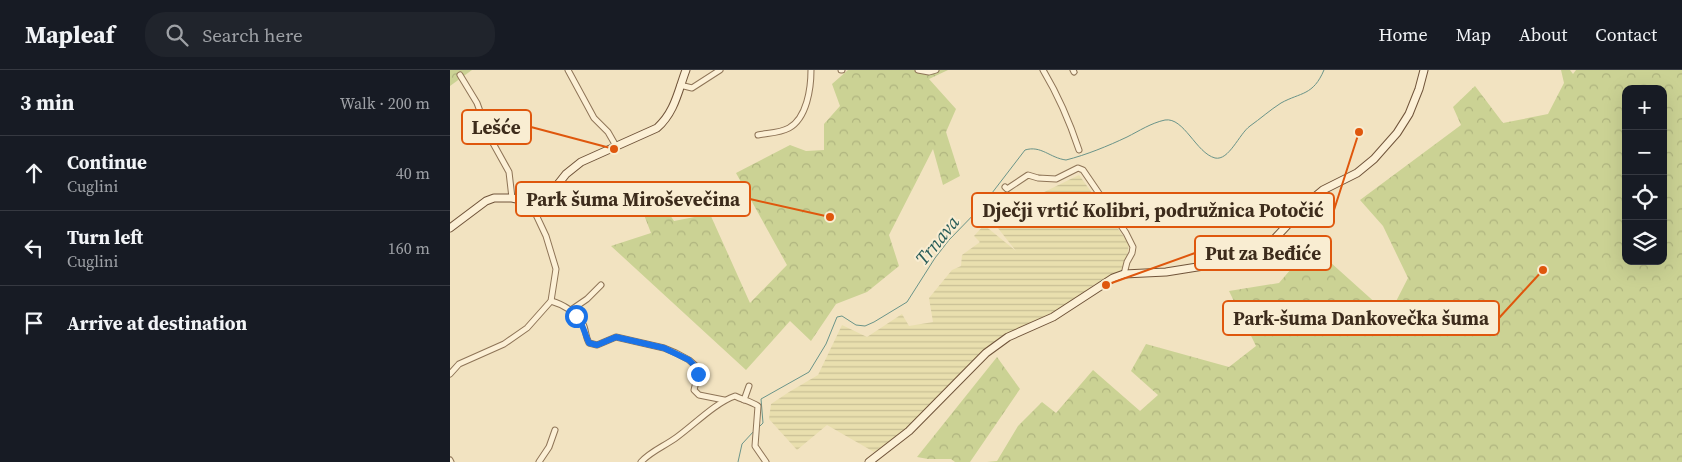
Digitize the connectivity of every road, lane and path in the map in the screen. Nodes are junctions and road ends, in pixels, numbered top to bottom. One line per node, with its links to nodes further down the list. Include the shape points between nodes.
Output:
1 (568, 70): 12 (street, via 594,118)
2 (686, 70): 10 (main road)
3 (720, 70): 10 (street, via 690,89)
4 (811, 70): 11 (street, via 810,91 798,121 785,130)
5 (918, 70): 6 (street)
6 (936, 70)
7 (1043, 70): 13 (street, via 1058,98)
8 (1424, 70): 18 (main road, via 1409,114 1397,134 1357,173 1323,190 1311,200 1265,249 1241,260 1166,272)
9 (460, 75): 15 (street, via 509,172)
10 (680, 85): 12 (main road, via 675,105 666,120 657,128)
11 (758, 135)
12 (616, 146): 16 (main road, via 581,162 551,193)
13 (1078, 150)
14 (1005, 187): 18 (street, via 1008,189 1028,175 1056,179 1078,168 1083,170 1133,247)
15 (512, 198): 16 (main road); 17 (main road, via 486,201)
16 (530, 202): 20 (street, via 546,236 556,269)
17 (450, 228)
18 (1124, 274): 30 (main road, via 1054,317 1023,329 986,352 909,431)
19 (601, 285): 21 (street)
20 (551, 301): 21 (street); 22 (street, via 526,328 504,344 459,364)
21 (571, 310): 24 (street, via 584,324 589,343 597,345 616,337 670,350 696,367 698,374 694,390)
22 (450, 374)
23 (749, 386): 25 (street)
24 (724, 400): 25 (street, via 735,396); 28 (street)
25 (744, 400): 29 (street, via 758,406 755,446)
26 (555, 430): 27 (street, via 549,447)
27 (538, 462)
28 (641, 462)
29 (766, 462)
30 (869, 462)

